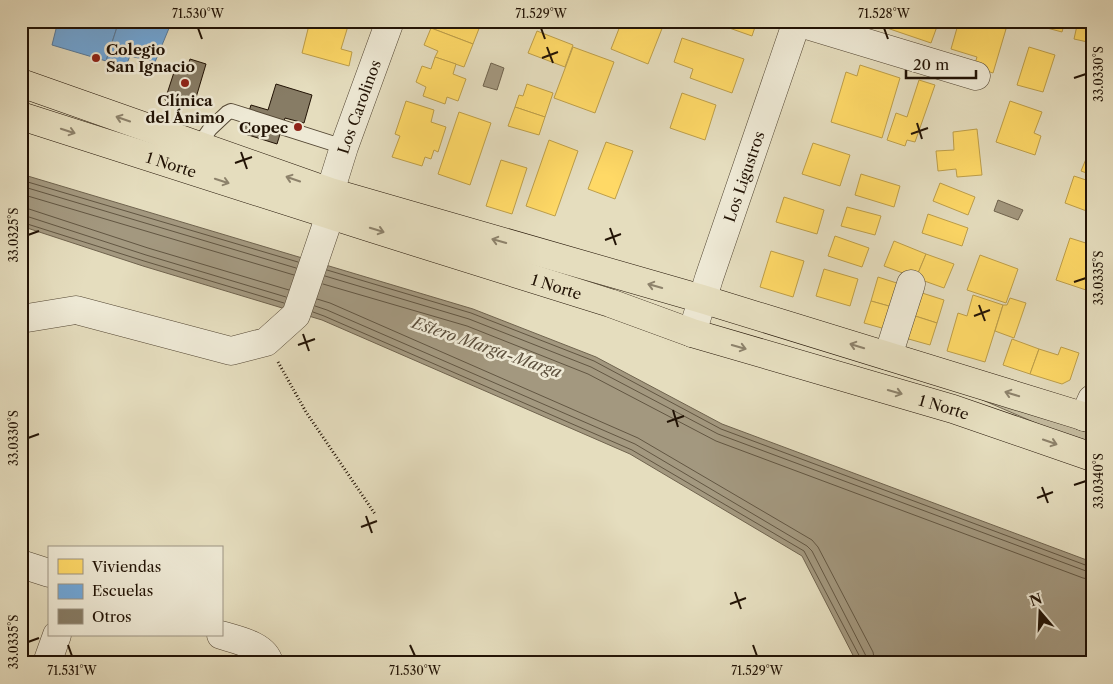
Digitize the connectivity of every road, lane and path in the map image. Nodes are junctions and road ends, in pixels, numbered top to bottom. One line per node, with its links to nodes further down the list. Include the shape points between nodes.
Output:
1 (390, 21): 7 (street, Los Carolinos)
2 (797, 21): 3 (street); 10 (street, Los Ligustros)
3 (976, 76)
4 (21, 83): 6 (main road, 1 Norte, one-way to 4)
5 (21, 116): 8 (main road, 1 Norte, one-way to 8)
6 (198, 146): 7 (lane, via 210,129 231,112); 8 (main road, 1 Norte, one-way to 6)
7 (344, 147): 8 (street, Los Carolinos)
8 (330, 204): 10 (main road, 1 Norte, one-way to 8); 12 (main road, 1 Norte, one-way to 12); 13 (street, Los Carolinos, via 296,315)
9 (910, 284): 14 (street)
10 (702, 299): 12 (street, Los Ligustros); 14 (main road, 1 Norte, one-way to 10)
11 (21, 319): 13 (street, via 76,310 231,351)
12 (692, 333): 16 (main road, 1 Norte, one-way to 16, via 953,409)
13 (266, 342): 17 (path, via 306,412)
14 (888, 356): 15 (main road, 1 Norte, one-way to 14)
15 (1089, 412)
16 (1092, 457)
17 (376, 514)
18 (21, 564): 19 (street)
19 (48, 573)
20 (222, 635): 23 (street, via 262,650)
21 (57, 636): 22 (street)
22 (47, 663)
23 (268, 663)

